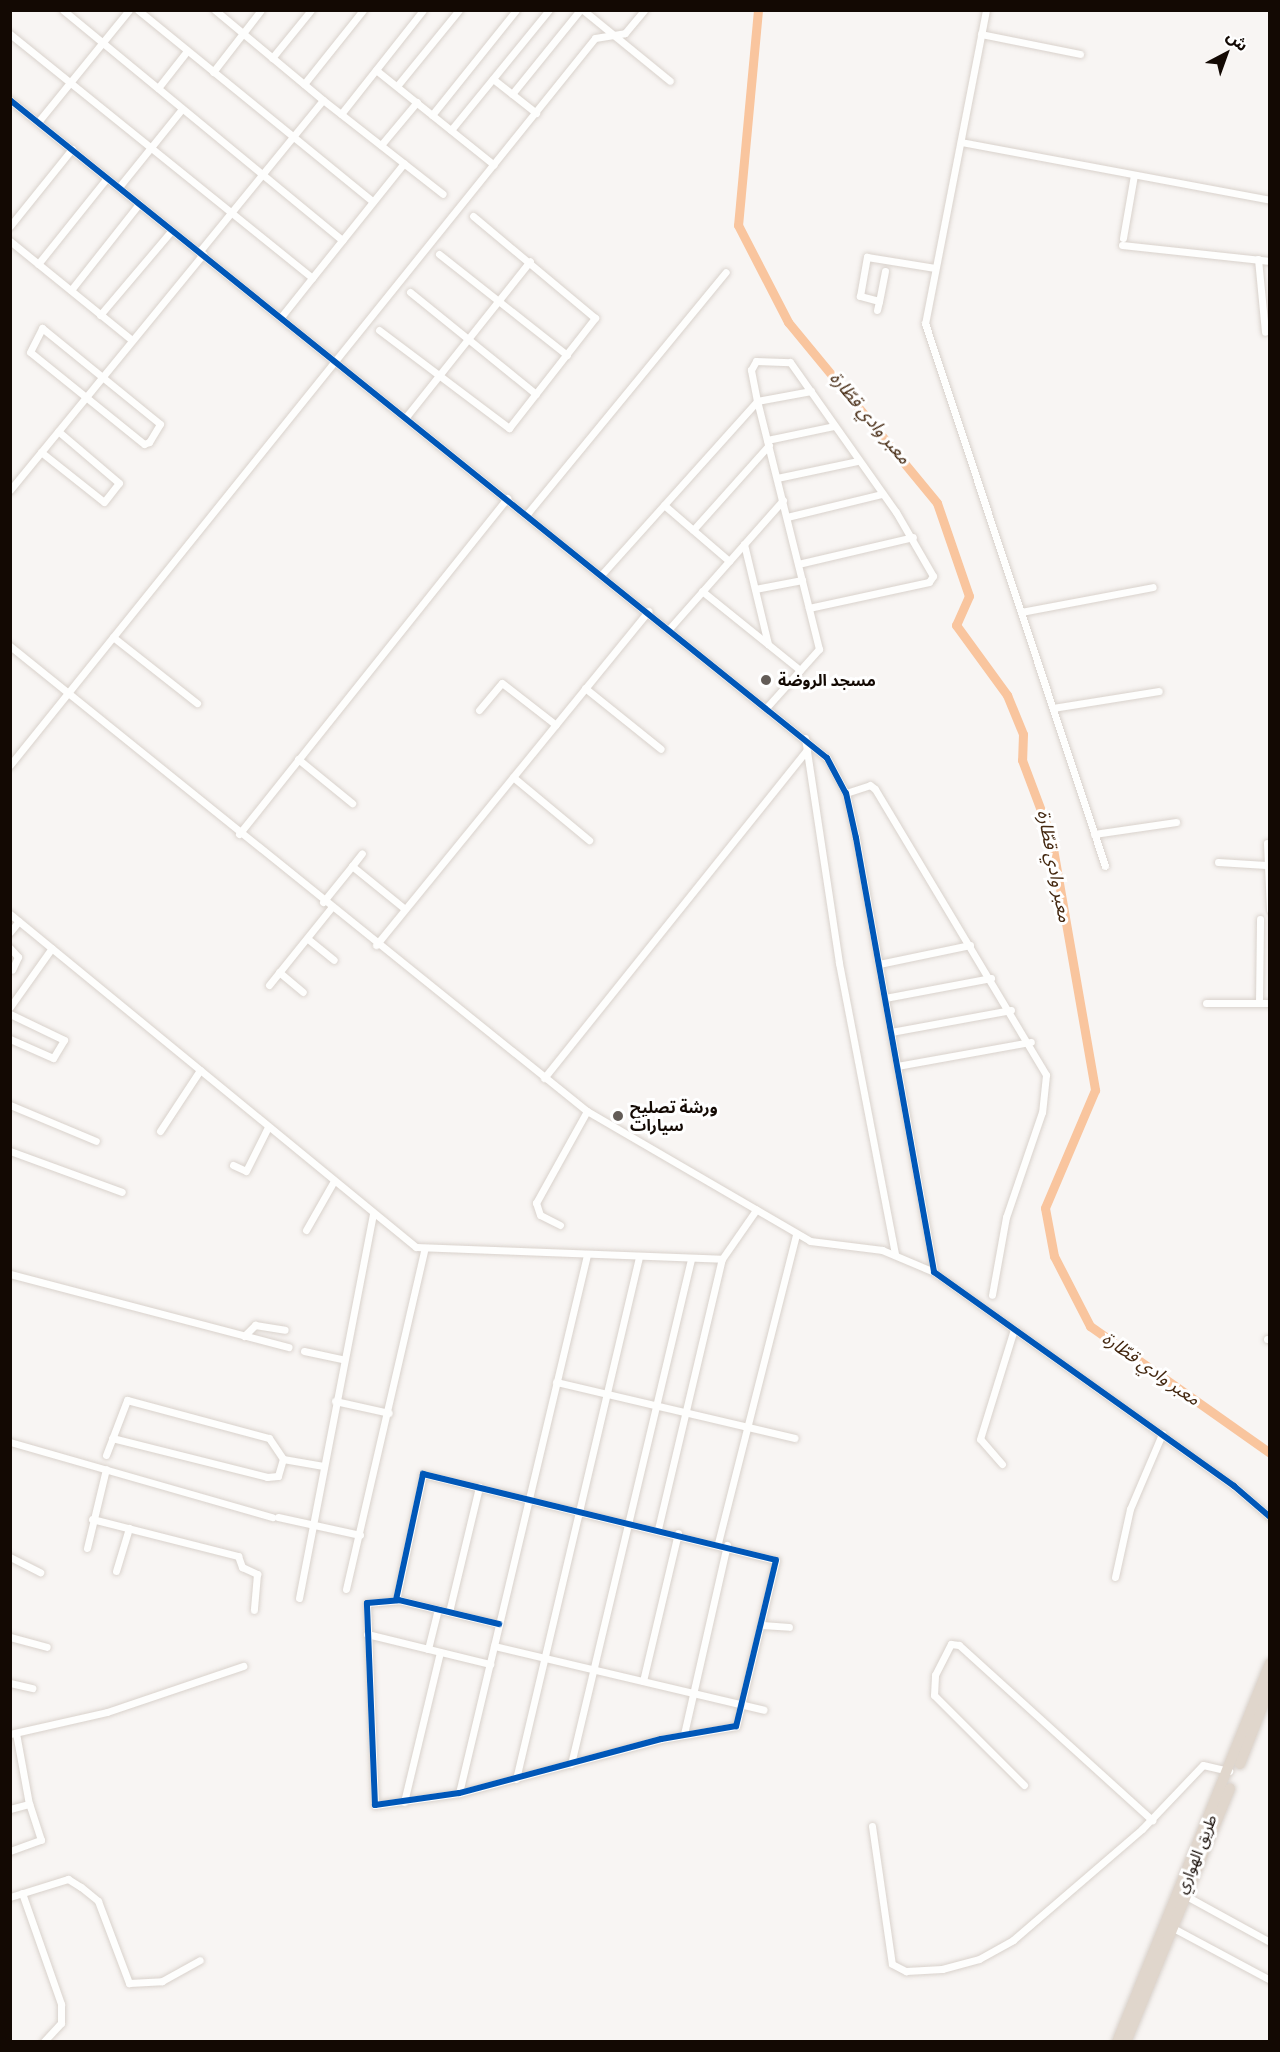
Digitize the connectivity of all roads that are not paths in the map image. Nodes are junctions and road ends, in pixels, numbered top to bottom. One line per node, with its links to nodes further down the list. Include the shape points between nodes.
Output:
1 (63, 10): 19 (street)
2 (129, 10): 19 (street)
3 (138, 10): 20 (street)
4 (215, 10): 16 (street)
5 (261, 10): 16 (street)
6 (311, 10): 22 (street)
7 (363, 10): 28 (street)
8 (423, 10): 23 (street)
9 (459, 10): 29 (street)
10 (516, 10): 38 (street)
11 (549, 10): 25 (street)
12 (582, 10): 18 (street); 31 (street)
13 (644, 10): 18 (street, via 625,33)
14 (986, 10): 17 (street)
15 (10, 34): 27 (street)
16 (243, 34): 22 (street); 24 (street)
17 (981, 34): 21 (street); 42 (street)
18 (612, 35): 26 (street); 36 (street, via 595,38)
19 (105, 43): 27 (street); 30 (street)
20 (187, 51): 24 (street); 30 (street)
21 (1080, 54)
22 (272, 58): 28 (street)
23 (376, 70): 29 (street); 37 (street)
24 (213, 72): 41 (street)
25 (493, 79): 31 (street); 40 (street)
26 (670, 81)
27 (70, 83): 39 (street); 44 (street)
28 (304, 84): 33 (street)
29 (397, 86): 34 (street)
30 (158, 88): 35 (street)
31 (512, 94): 36 (street)
32 (10, 100): 39 (street)
33 (323, 100): 37 (street); 41 (street)
34 (417, 102): 38 (street); 43 (street)
35 (182, 109): 44 (street); 48 (street)
36 (536, 113): 47 (street)
37 (341, 114): 43 (street)
38 (432, 115): 40 (street)
39 (38, 122): 45 (street)
40 (451, 130): 47 (street)
41 (293, 137): 48 (street); 54 (street)
42 (961, 142): 49 (street); 68 (street)
43 (381, 145): 46 (street)
44 (150, 148): 51 (street); 56 (street)
45 (72, 149): 50 (street); 58 (street)
46 (404, 163): 52 (street); 54 (street)
47 (494, 165): 84 (street)
48 (262, 175): 56 (street); 60 (street)
49 (1134, 175): 53 (street); 64 (street, via 1122,242)
50 (107, 178): 51 (street); 67 (street)
51 (119, 187): 55 (street)
52 (443, 194)
53 (1269, 200)
54 (373, 202): 60 (street)
55 (139, 204): 59 (street); 72 (street)
56 (231, 212): 62 (street); 71 (street)
57 (473, 216): 65 (street)
58 (10, 226)
59 (172, 230): 62 (street); 77 (street)
60 (342, 240): 71 (street)
61 (10, 241): 67 (street)
62 (201, 253): 78 (street); 82 (street)
63 (440, 254): 74 (street)
64 (1258, 260): 66 (street); 80 (street)
65 (530, 261): 74 (street); 83 (street, via 594,315)
66 (1269, 261)
67 (38, 264): 72 (street)
68 (935, 268): 75 (street, via 867,257 860,296); 117 (street, via 926,327)
69 (885, 271): 75 (street)
70 (726, 272): 103 (street)
71 (312, 278): 78 (street)
72 (70, 290): 77 (street)
73 (410, 292): 81 (street)
74 (498, 301): 81 (street); 83 (street)
75 (879, 301): 76 (street)
76 (877, 310)
77 (100, 315): 82 (street)
78 (281, 317): 84 (street)
79 (379, 330): 86 (street)
80 (1265, 332)
81 (468, 338): 86 (street); 88 (street)
82 (132, 340): 85 (street)
83 (567, 355): 88 (street)
84 (336, 361): 91 (street); 119 (street)
85 (103, 376): 89 (street); 89 (street, via 160,424 156,436 144,444); 89 (street, via 42,328 30,352)
86 (438, 376): 88 (street, via 507,430); 91 (street)
87 (810, 392): 90 (street); 90 (street, via 790,362 756,361 751,370); 92 (street)
88 (536, 394)
89 (86, 397): 93 (street)
90 (757, 401): 94 (street); 102 (street)
91 (406, 417): 100 (street)
92 (834, 426): 94 (street); 96 (street)
93 (58, 431): 95 (street); 95 (street, via 119,483 102,502)
94 (768, 442): 97 (street); 105 (street)
95 (41, 452): 98 (street)
96 (858, 461): 97 (street); 99 (street)
97 (777, 478): 101 (street)
98 (10, 490)
99 (881, 494): 104 (street); 106 (street)
100 (507, 498): 103 (street); 134 (street)
101 (783, 500): 104 (street); 107 (street)
102 (664, 505): 105 (street); 110 (street)
103 (526, 514): 110 (street)
104 (787, 517): 109 (street)
105 (693, 530): 108 (street)
106 (913, 537): 109 (street); 115 (street, via 933,580)
107 (744, 544): 108 (street); 113 (street)
108 (729, 561): 114 (street)
109 (798, 564): 111 (street)
110 (602, 574): 116 (street)
111 (802, 580): 113 (street); 115 (street)
112 (1153, 587): 117 (street)
113 (755, 590): 120 (street)
114 (702, 591): 118 (street); 120 (street)
115 (809, 608): 122 (street, via 819,649)
116 (648, 611): 118 (street); 123 (street)
117 (1021, 612): 128 (street)
118 (669, 629): 127 (street)
119 (113, 637): 125 (street); 126 (street)
120 (768, 644): 122 (street)
121 (10, 646): 125 (street)
122 (800, 670): 127 (street)
123 (585, 688): 130 (street); 132 (street)
124 (1159, 691): 128 (street)
125 (67, 695): 135 (street); 140 (street)
126 (197, 703)
127 (767, 707): 131 (street)
128 (1053, 708): 141 (street)
129 (479, 710): 130 (street, via 502,683)
130 (556, 724): 136 (street)
131 (805, 738): 133 (street); 137 (street, via 827,758)
132 (661, 748)
133 (807, 750): 181 (street); 197 (street, via 839,963)
134 (298, 759): 138 (street); 140 (street)
135 (10, 765)
136 (513, 777): 142 (street); 151 (street)
137 (846, 793): 159 (street, via 866,786 875,789); 163 (street)
138 (352, 803)
139 (1176, 822): 141 (street)
140 (239, 834): 149 (street)
141 (1094, 834): 148 (street)
142 (589, 840)
143 (1267, 843): 146 (street)
144 (362, 853): 147 (street)
145 (1218, 862): 146 (street)
146 (1266, 864): 152 (street)
147 (351, 866): 149 (street); 151 (street)
148 (1105, 866)
149 (323, 902): 150 (street)
150 (332, 908): 157 (street); 158 (street)
151 (405, 909): 158 (street)
152 (1269, 910)
153 (10, 914): 155 (street)
154 (1260, 919): 170 (street)
155 (19, 921): 156 (street); 161 (street)
156 (10, 932)
157 (308, 939): 162 (street); 165 (street)
158 (376, 945): 181 (street)
159 (970, 945): 163 (street); 166 (street)
160 (10, 948): 164 (street, via 18,957)
161 (52, 948): 173 (street); 180 (street)
162 (334, 960)
163 (879, 964): 169 (street)
164 (12, 970)
165 (279, 972): 167 (street); 168 (street)
166 (991, 978): 169 (street); 174 (street)
167 (269, 985)
168 (303, 992)
169 (885, 998): 176 (street)
170 (1259, 1003): 171 (street); 172 (street)
171 (1269, 1003)
172 (1206, 1004)
173 (10, 1007)
174 (1011, 1010): 176 (street); 178 (street)
175 (10, 1014): 177 (street, via 64,1042 53,1058)
176 (891, 1032): 179 (street)
177 (10, 1039)
178 (1031, 1042): 179 (street); 204 (street, via 1046,1076 1046,1094 1006,1217)
179 (897, 1066): 202 (street)
180 (200, 1070): 184 (street); 185 (street)
181 (544, 1078): 183 (street)
182 (10, 1105): 186 (street)
183 (587, 1111): 191 (street); 193 (street, via 536,1203 540,1215)
184 (268, 1127): 188 (street, via 246,1171); 189 (street)
185 (159, 1131)
186 (96, 1141)
187 (10, 1151): 190 (street)
188 (233, 1165)
189 (334, 1180): 192 (street); 194 (street)
190 (122, 1192)
191 (756, 1210): 195 (street); 201 (street)
192 (373, 1214): 196 (street); 210 (street)
193 (560, 1225)
194 (306, 1230)
195 (796, 1234): 197 (street, via 818,1244); 217 (street)
196 (425, 1248): 198 (street); 215 (street)
197 (895, 1254): 202 (street)
198 (587, 1255): 199 (street); 211 (street)
199 (639, 1257): 200 (street); 212 (street)
200 (691, 1259): 201 (street); 214 (street)
201 (722, 1259): 216 (street)
202 (934, 1272): 205 (street)
203 (10, 1274): 207 (street)
204 (992, 1295)
205 (1014, 1329): 218 (street); 224 (street, via 980,1439)
206 (285, 1330): 207 (street, via 255,1325)
207 (244, 1336): 208 (street)
208 (289, 1347)
209 (304, 1351): 210 (street)
210 (343, 1359): 213 (street)
211 (556, 1382): 212 (street); 228 (street)
212 (606, 1394): 214 (street); 229 (street)
213 (335, 1401): 215 (street); 225 (street)
214 (656, 1406): 216 (street); 232 (street)
215 (389, 1413): 237 (street)
216 (686, 1413): 217 (street); 235 (street)
217 (746, 1427): 220 (street); 238 (street)
218 (1162, 1434): 230 (street); 244 (street, via 1130,1509)
219 (112, 1438): 222 (street); 223 (street, via 267,1477 278,1476); 223 (street, via 128,1400 269,1438)
220 (795, 1438)
221 (10, 1442): 226 (street)
222 (106, 1455)
223 (283, 1459): 225 (street)
224 (1002, 1464)
225 (322, 1466): 233 (street)
226 (106, 1469): 231 (street); 233 (street)
227 (479, 1487): 228 (street); 247 (street, via 420,1476); 250 (street)
228 (529, 1498): 229 (street); 251 (street)
229 (579, 1510): 232 (street); 260 (street)
230 (1269, 1517)
231 (92, 1519): 234 (street); 240 (street)
232 (629, 1522): 235 (street); 264 (street)
233 (311, 1524): 237 (street); 246 (street)
234 (129, 1528): 242 (street); 248 (street, via 238,1556 242,1567 257,1574)
235 (658, 1529): 236 (street)
236 (678, 1533): 238 (street); 265 (street)
237 (360, 1535): 245 (street)
238 (718, 1543): 239 (street)
239 (727, 1545): 252 (street, via 776,1560); 268 (street)
240 (87, 1548)
241 (10, 1557): 243 (street)
242 (116, 1571)
243 (40, 1572)
244 (1115, 1577)
245 (346, 1589)
246 (299, 1598)
247 (396, 1600): 249 (street); 254 (street, via 367,1603)
248 (254, 1610)
249 (438, 1610): 250 (street); 258 (street)
250 (449, 1612): 251 (street)
251 (499, 1624): 256 (street)
252 (762, 1624): 253 (street); 270 (street)
253 (789, 1626)
254 (367, 1634): 258 (street); 279 (street, via 373,1802)
255 (10, 1637): 257 (street)
256 (494, 1646): 260 (street); 261 (street)
257 (46, 1647)
258 (428, 1649): 259 (street)
259 (440, 1652): 261 (street); 279 (street)
260 (544, 1658): 264 (street); 276 (street)
261 (490, 1664): 278 (street)
262 (1269, 1664): 275 (highway, طريق الهواري)
263 (243, 1666): 272 (street, via 107,1712)
264 (594, 1669): 265 (street); 274 (street)
265 (643, 1681): 268 (street)
266 (10, 1683): 267 (street)
267 (32, 1688)
268 (693, 1693): 270 (street); 273 (street)
269 (1268, 1693): 287 (highway, طريق الهواري)
270 (743, 1705): 271 (street); 273 (street, via 736,1726)
271 (764, 1710)
272 (13, 1734): 280 (street)
273 (684, 1734): 274 (street)
274 (571, 1764): 276 (street)
275 (1229, 1772): 282 (street, via 1203,1765); 293 (highway, طريق الهواري)
276 (516, 1779): 278 (street)
277 (1024, 1785): 282 (street, via 934,1695 935,1675 951,1644 959,1645)
278 (459, 1793): 279 (street)
279 (405, 1802)
280 (29, 1804): 281 (street); 284 (street, via 41,1840)
281 (10, 1809)
282 (1152, 1820): 283 (street, via 993,1953 960,1966 906,1971 890,1960)
283 (872, 1826)
284 (10, 1851)
285 (22, 1893): 286 (street); 290 (street, via 68,1879 90,1894 98,1901 129,1983 162,1981); 292 (street, via 61,2004 61,2023)
286 (10, 1897)
287 (1188, 1898): 288 (highway, طريق الهواري); 289 (street)
288 (1175, 1929): 291 (street); 294 (highway, طريق الهواري)
289 (1269, 1942)
290 (200, 1960)
291 (1269, 1980)
292 (43, 2042)
293 (1117, 2042)
294 (1126, 2042)

